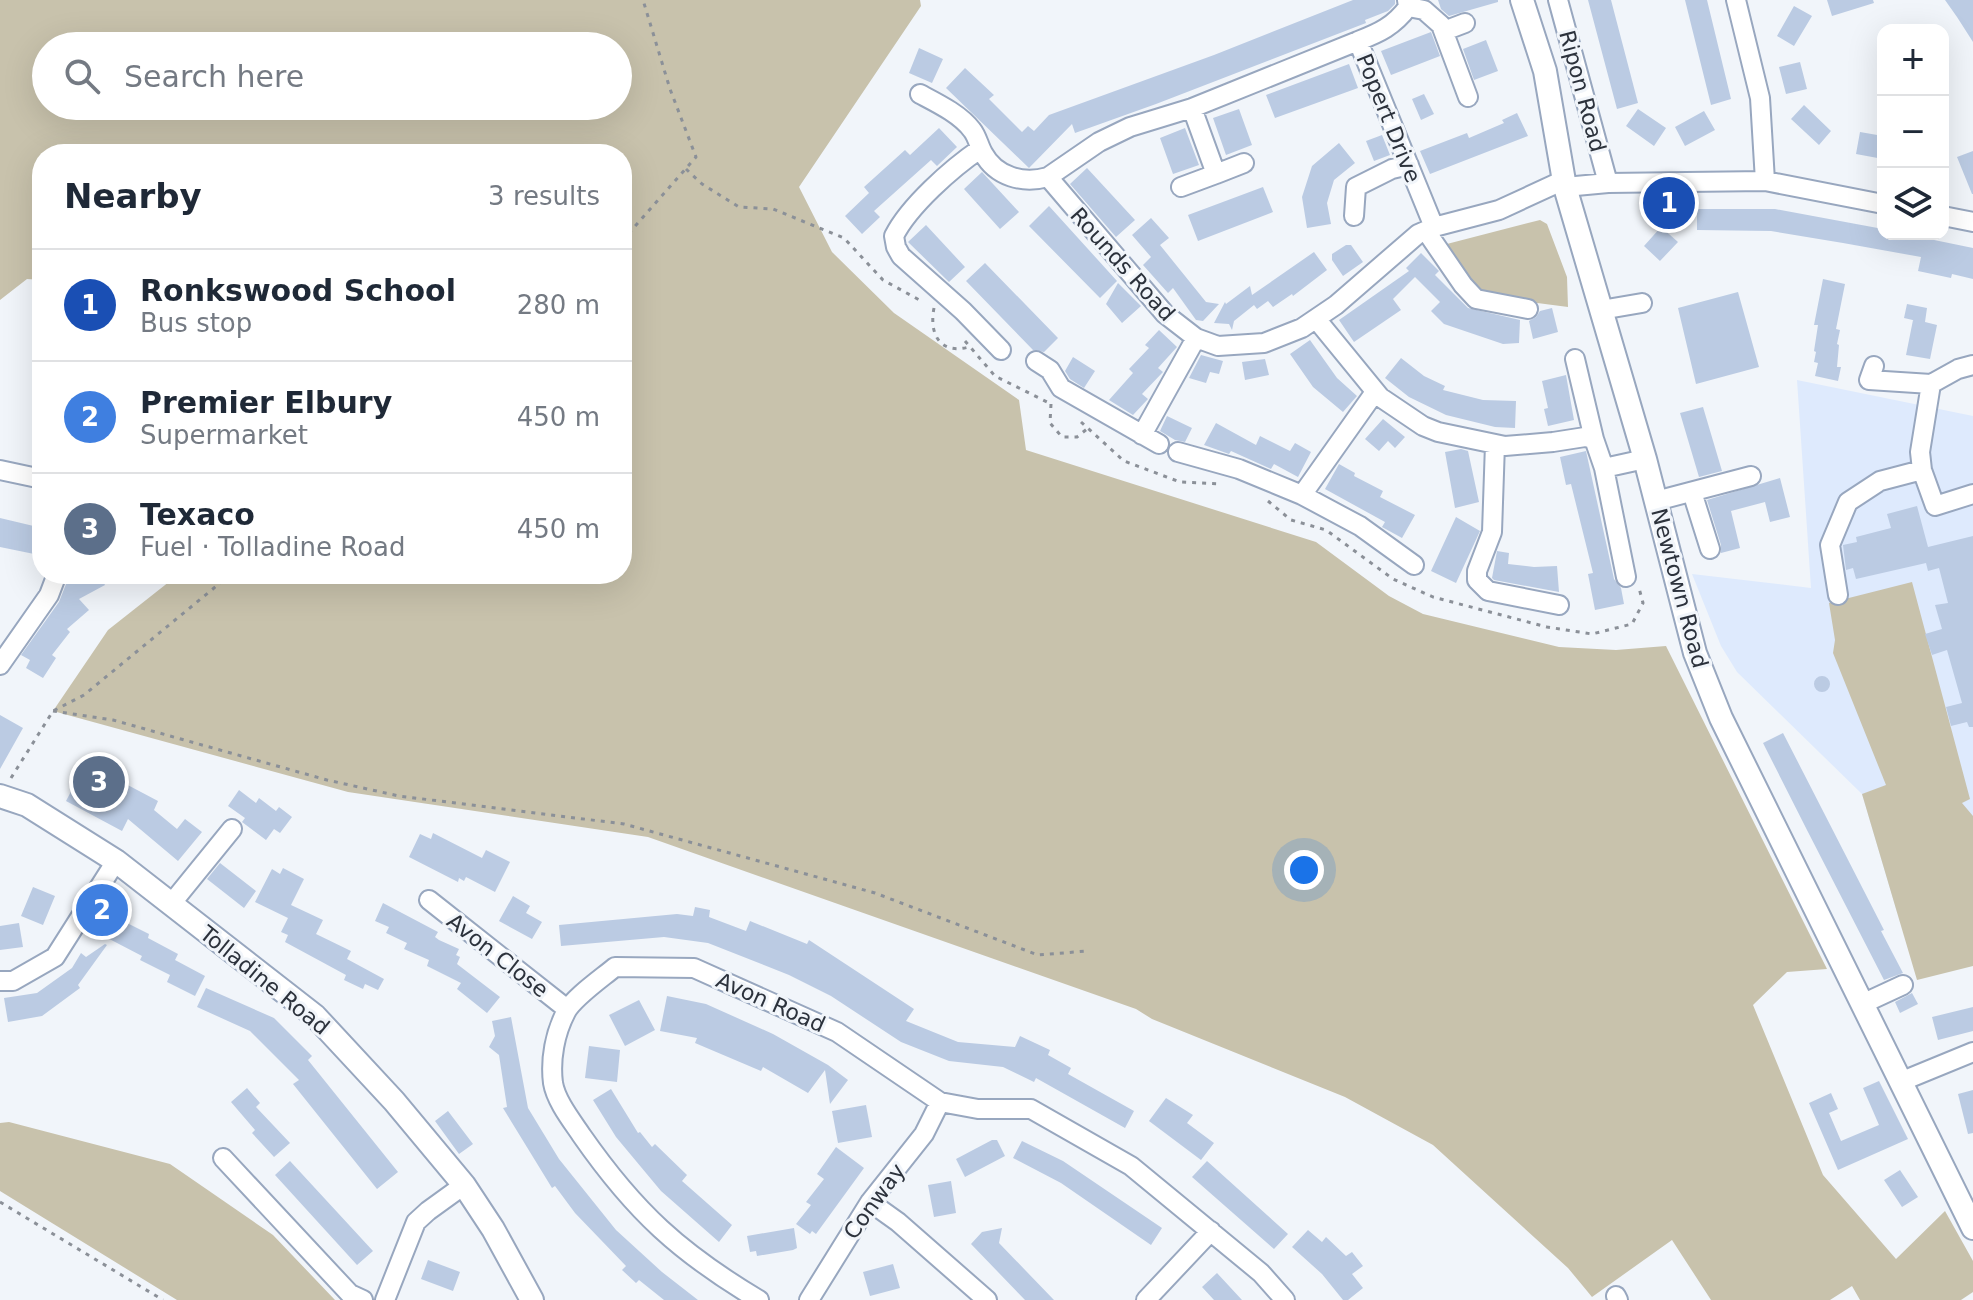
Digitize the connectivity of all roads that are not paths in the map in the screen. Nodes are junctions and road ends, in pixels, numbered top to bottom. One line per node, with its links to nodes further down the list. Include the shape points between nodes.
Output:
1 (1522, 0): 18 (main road, Newtown Road, via 1545,71)
2 (1558, 0): 17 (street, Ripon Road)
3 (1736, 0): 16 (street, via 1760,98)
4 (1408, 4): 6 (street, via 1424,10); 7 (street, via 1389,27)
5 (1465, 23): 6 (street)
6 (1444, 31): 9 (street)
7 (1358, 41): 10 (street, Popert Drive); 13 (street, Popert Drive)
8 (920, 94): 11 (street, via 972,130)
9 (1468, 97)
10 (1192, 108): 14 (street); 15 (street, Popert Drive, via 1130,127)
11 (980, 149): 15 (street, via 1010,178); 30 (street, via 899,225 894,236 901,256)
12 (1244, 163): 14 (street)
13 (1409, 165): 21 (street, via 1356,187); 24 (street, Popert Drive)
14 (1216, 174): 19 (street)
15 (1048, 177): 29 (street, Rounds Road, via 1150,298)
16 (1765, 181): 17 (street, Rounds Road); 20 (street, Rounds Road)
17 (1608, 183): 18 (street, Rounds Road)
18 (1564, 184): 24 (street, Rounds Road); 27 (main road, Newtown Road)
19 (1181, 187)
20 (1877, 203)
21 (1354, 216)
22 (1949, 217): 23 (street)
23 (1973, 222)
24 (1430, 229): 26 (street, Popert Drive, via 1476,299); 28 (street, Rounds Road)
25 (1642, 303): 27 (street)
26 (1528, 309)
27 (1601, 310): 42 (main road, Newtown Road)
28 (1317, 320): 29 (street, Rounds Road, via 1264,343 1218,346); 36 (street)
29 (1196, 338): 37 (street)
30 (1001, 350)
31 (1575, 359): 38 (street)
32 (1036, 361): 37 (street, via 1050,370 1061,388)
33 (1973, 365): 35 (street)
34 (1874, 366): 35 (street, via 1869,380)
35 (1931, 384): 45 (street)
36 (1375, 392): 40 (street, via 1423,426); 50 (street)
37 (1142, 435): 39 (street)
38 (1594, 439): 40 (street); 43 (street)
39 (1159, 444)
40 (1495, 444): 57 (street, via 1492,532 1477,580 1488,591)
41 (1178, 452): 50 (street)
42 (1645, 459): 43 (street); 51 (main road, Newtown Road)
43 (1604, 468): 54 (street)
44 (0, 470): 47 (street)
45 (1922, 470): 49 (street, via 1935,506); 56 (street, via 1880,481 1848,502 1830,545)
46 (1751, 476): 48 (street)
47 (32, 477)
48 (1692, 492): 51 (street); 52 (street)
49 (1973, 494)
50 (1302, 495): 53 (street, via 1360,526)
51 (1656, 501): 66 (main road, Newtown Road, via 1695,653 1721,718)
52 (1710, 549)
53 (1414, 565)
54 (1626, 577)
55 (53, 584): 58 (street)
56 (1838, 595)
57 (1559, 605)
58 (0, 665)
59 (4, 789): 61 (main road, Tolladine Road)
60 (232, 829): 63 (street)
61 (116, 861): 63 (main road, Tolladine Road); 64 (street, via 55,957 13,981)
62 (429, 900): 67 (street, Avon Close)
63 (171, 904): 72 (main road, Tolladine Road, via 315,1016)
64 (0, 981)
65 (1903, 985): 66 (street)
66 (1862, 1004): 69 (main road, Newtown Road)
67 (567, 1009): 70 (street, Avon Road, via 615,967 694,968 837,1032); 79 (street, Avon Road, via 552,1053 554,1085 571,1120 635,1206 676,1244)
68 (1973, 1052): 69 (street)
69 (1900, 1082): 74 (main road, Newtown Road)
70 (940, 1102): 73 (street, Conway, via 924,1134); 75 (street, Avon Road, via 978,1109 1031,1109 1131,1166)
71 (223, 1158): 76 (street, via 350,1294)
72 (464, 1185): 77 (street, via 416,1222); 78 (main road, Tolladine Road)
73 (870, 1202): 80 (street, Conway); 81 (street)
74 (1973, 1228)
75 (1211, 1231): 82 (street); 83 (street, Avon Road)
76 (363, 1300)
77 (385, 1300)
78 (532, 1300)
79 (759, 1300)
80 (809, 1300)
81 (987, 1300)
82 (1146, 1300)
83 (1285, 1300)

